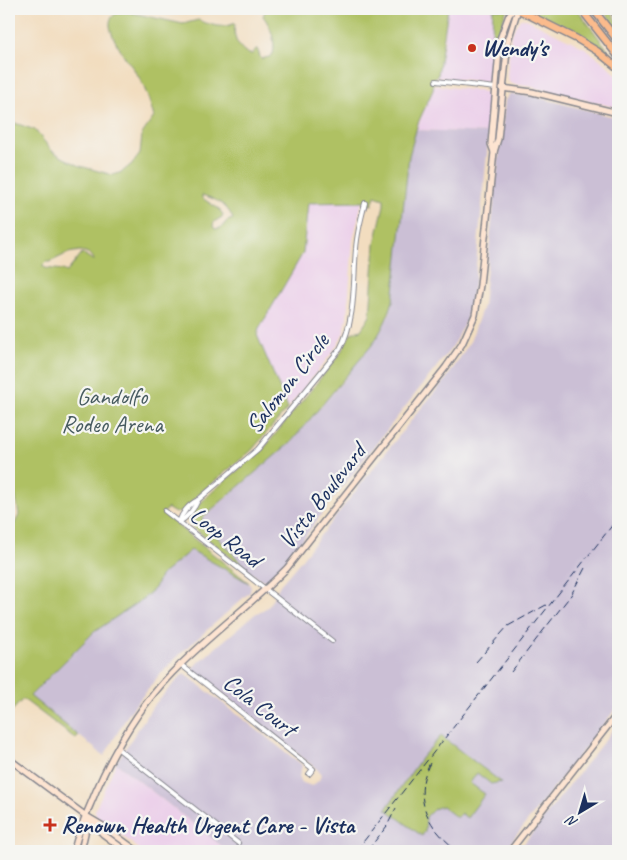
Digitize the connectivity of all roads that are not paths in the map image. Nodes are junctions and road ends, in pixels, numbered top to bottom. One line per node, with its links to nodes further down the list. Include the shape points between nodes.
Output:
1 (518, 9): 8 (highway, via 577,39); 10 (main road, Vista Boulevard, via 512,11 503,27); 11 (main road, Vista Boulevard, via 508,41)
2 (581, 9): 7 (highway)
3 (593, 9): 6 (highway)
4 (613, 9): 5 (highway)
5 (618, 17)
6 (618, 41)
7 (618, 56)
8 (618, 68)
9 (436, 81): 10 (street)
10 (496, 88): 11 (main road); 13 (main road, Vista Boulevard, via 491,144)
11 (503, 88): 12 (main road); 13 (main road, Vista Boulevard)
12 (618, 113)
13 (494, 152): 19 (main road, Vista Boulevard, via 478,302 466,339 298,555)
14 (366, 203): 18 (street, Salomon Circle, via 357,240 350,320 340,349 258,449 191,504)
15 (9, 489): 17 (street, via 12,505)
16 (165, 511): 18 (street, Loop Road)
17 (9, 520)
18 (179, 522): 19 (street, Loop Road)
19 (265, 590): 20 (street, Loop Road); 21 (main road, Vista Boulevard)
20 (332, 641)
21 (180, 664): 23 (main road, Vista Boulevard, via 147,702); 25 (street, Cola Court, via 314,769)
22 (618, 713): 32 (main road)
23 (117, 748): 26 (main road, Vista Boulevard); 27 (street)
24 (9, 759): 26 (main road)
25 (309, 774)
26 (86, 816): 28 (main road, Vista Boulevard); 29 (main road, Vista Boulevard); 30 (main road); 31 (main road)
27 (238, 843)
28 (74, 851)
29 (81, 851)
30 (126, 851)
31 (136, 851)
32 (510, 851)

